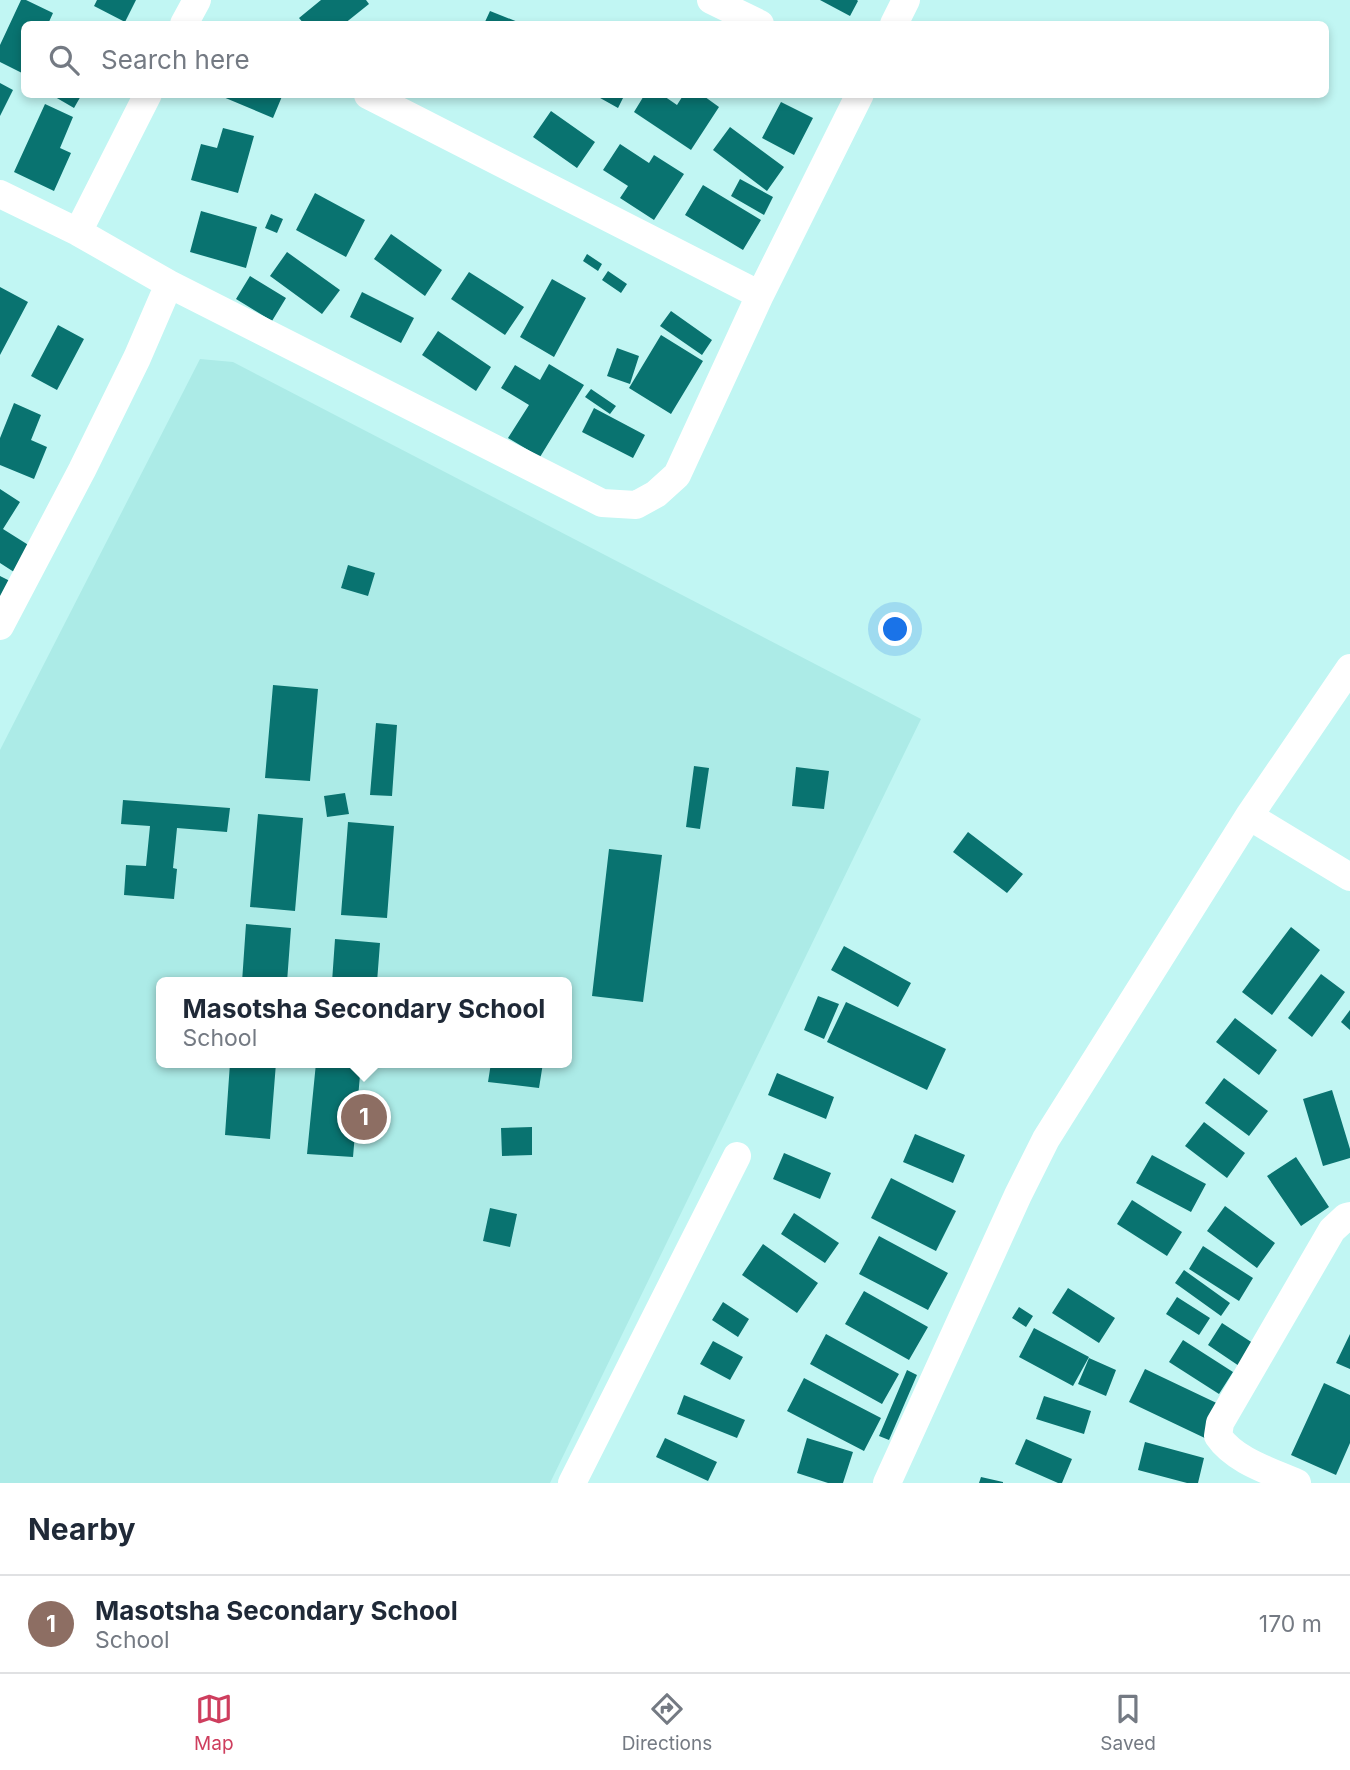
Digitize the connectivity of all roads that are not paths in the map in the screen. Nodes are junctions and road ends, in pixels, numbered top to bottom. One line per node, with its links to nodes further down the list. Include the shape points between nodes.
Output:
1 (197, 0): 4 (street)
2 (711, 0): 5 (street)
3 (906, 0): 6 (street)
4 (186, 21)
5 (755, 21)
6 (896, 21)
7 (146, 98): 11 (street)
8 (374, 98): 13 (street)
9 (858, 98): 13 (street)
10 (0, 194): 11 (street)
11 (78, 232): 12 (street)
12 (169, 284): 13 (street, via 602,503 636,505 677,475); 14 (street, via 88,458)
13 (760, 295)
14 (0, 626)
15 (1350, 668): 16 (street)
16 (1249, 816): 17 (street); 21 (street, via 1040,1151)
17 (1350, 877)
18 (737, 1156): 20 (street)
19 (1350, 1216): 22 (street, via 1332,1230 1220,1423 1218,1436 1226,1447)
20 (572, 1483)
21 (887, 1483)
22 (1297, 1483)

